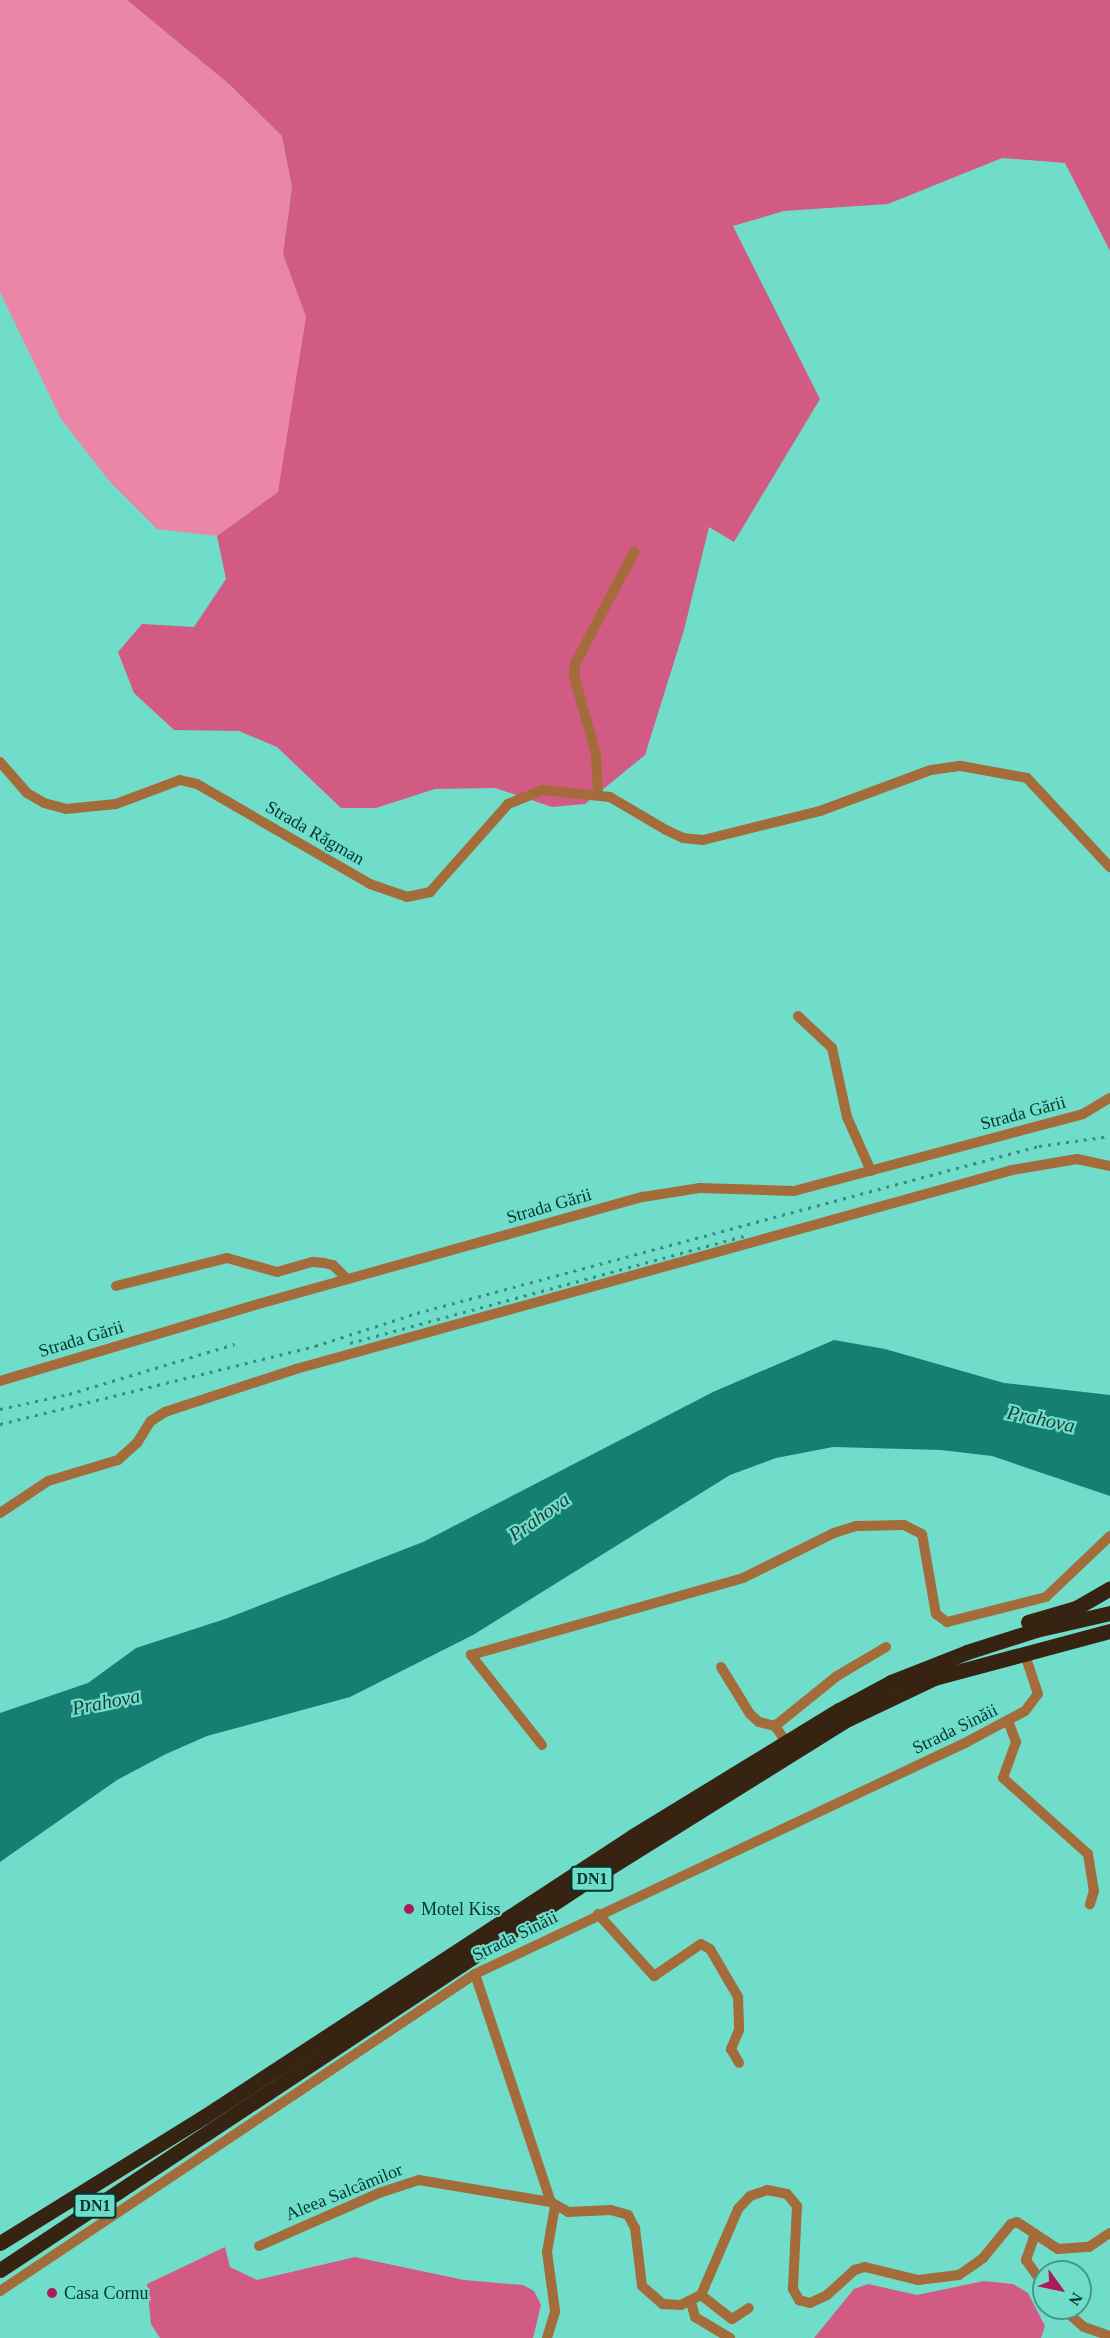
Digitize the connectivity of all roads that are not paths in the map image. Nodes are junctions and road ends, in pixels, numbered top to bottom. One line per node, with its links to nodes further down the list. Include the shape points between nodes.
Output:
1 (634, 552): 3 (street, via 575,664 574,675 596,755)
2 (0, 762): 3 (street, Strada Răgman, via 27,793 66,809 116,804 180,780 197,784 370,884 407,897 430,892 508,804 525,794 542,790)
3 (598, 793): 4 (street, via 683,838 703,840 820,811 932,770 961,766 992,769 1027,778)
4 (1110, 867)
5 (798, 1016): 8 (street, via 832,1048 847,1117)
6 (1110, 1098): 8 (street, Strada Gării, via 1083,1114)
7 (1110, 1166): 12 (street, via 1077,1160 1012,1170 296,1369 165,1412 151,1421 137,1443 118,1460 48,1481)
8 (871, 1171): 9 (street, Strada Gării, via 794,1191 700,1188 643,1197)
9 (348, 1279): 10 (street, via 333,1265 324,1263 313,1262 277,1272 227,1258); 11 (street, Strada Gării)
10 (116, 1286)
11 (0, 1381)
12 (0, 1514)
13 (1110, 1536): 24 (street, via 1046,1597 947,1622 936,1614 922,1534 904,1525 856,1526 743,1578 471,1655)
14 (1110, 1588): 19 (highway, via 1076,1608 977,1640)
15 (1110, 1614): 19 (highway, DN1, via 1036,1630)
16 (1110, 1630): 18 (highway, DN1)
17 (886, 1647): 22 (street, via 837,1676)
18 (1023, 1652): 21 (street, Strada Sinăii, via 1038,1694 1031,1707); 37 (highway, DN1, via 915,1685 844,1720 586,1882)
19 (935, 1664): 23 (highway, DN1, via 872,1691)
20 (721, 1667): 22 (street, via 750,1714 759,1722)
21 (1008, 1721): 25 (street, via 1016,1742 1003,1778 1088,1854 1094,1891); 26 (street, Strada Sinăii)
22 (775, 1726): 23 (street)
23 (786, 1742): 29 (highway, DN1, via 633,1836)
24 (542, 1745)
25 (1090, 1904)
26 (598, 1914): 27 (street, Strada Sinăii); 28 (street, via 654,1976 700,1944 710,1949 738,1997 739,2030 731,2049)
27 (474, 1974): 30 (street); 38 (street, Strada Sinăii)
28 (739, 2063)
29 (113, 2174): 33 (highway, DN1); 35 (highway, DN1)
30 (553, 2204): 34 (street, Aleea Salcâmilor, via 419,2180 379,2193); 40 (street, Aleea Salcâmilor, via 568,2212 611,2210 628,2215 635,2228 639,2280 645,2292 663,2304); 44 (street, via 547,2252 555,2311)
31 (1110, 2233): 32 (street, via 1099,2242 1074,2250 1058,2249)
32 (1035, 2234): 36 (street, via 1026,2260); 39 (street, via 1022,2222 1011,2224 983,2258 951,2277 918,2280 865,2267 855,2270 821,2299 804,2302 793,2289 796,2206 787,2194 767,2190 750,2196 738,2209)
33 (0, 2242)
34 (259, 2246)
35 (0, 2254)
36 (1032, 2269)
37 (0, 2270)
38 (0, 2291)
39 (701, 2295): 40 (street); 41 (street, via 732,2319)
40 (691, 2302): 45 (street, via 696,2317)
41 (749, 2308)
42 (1075, 2320): 43 (street, via 1083,2327)
43 (1110, 2336)
44 (547, 2338)
45 (730, 2338)

